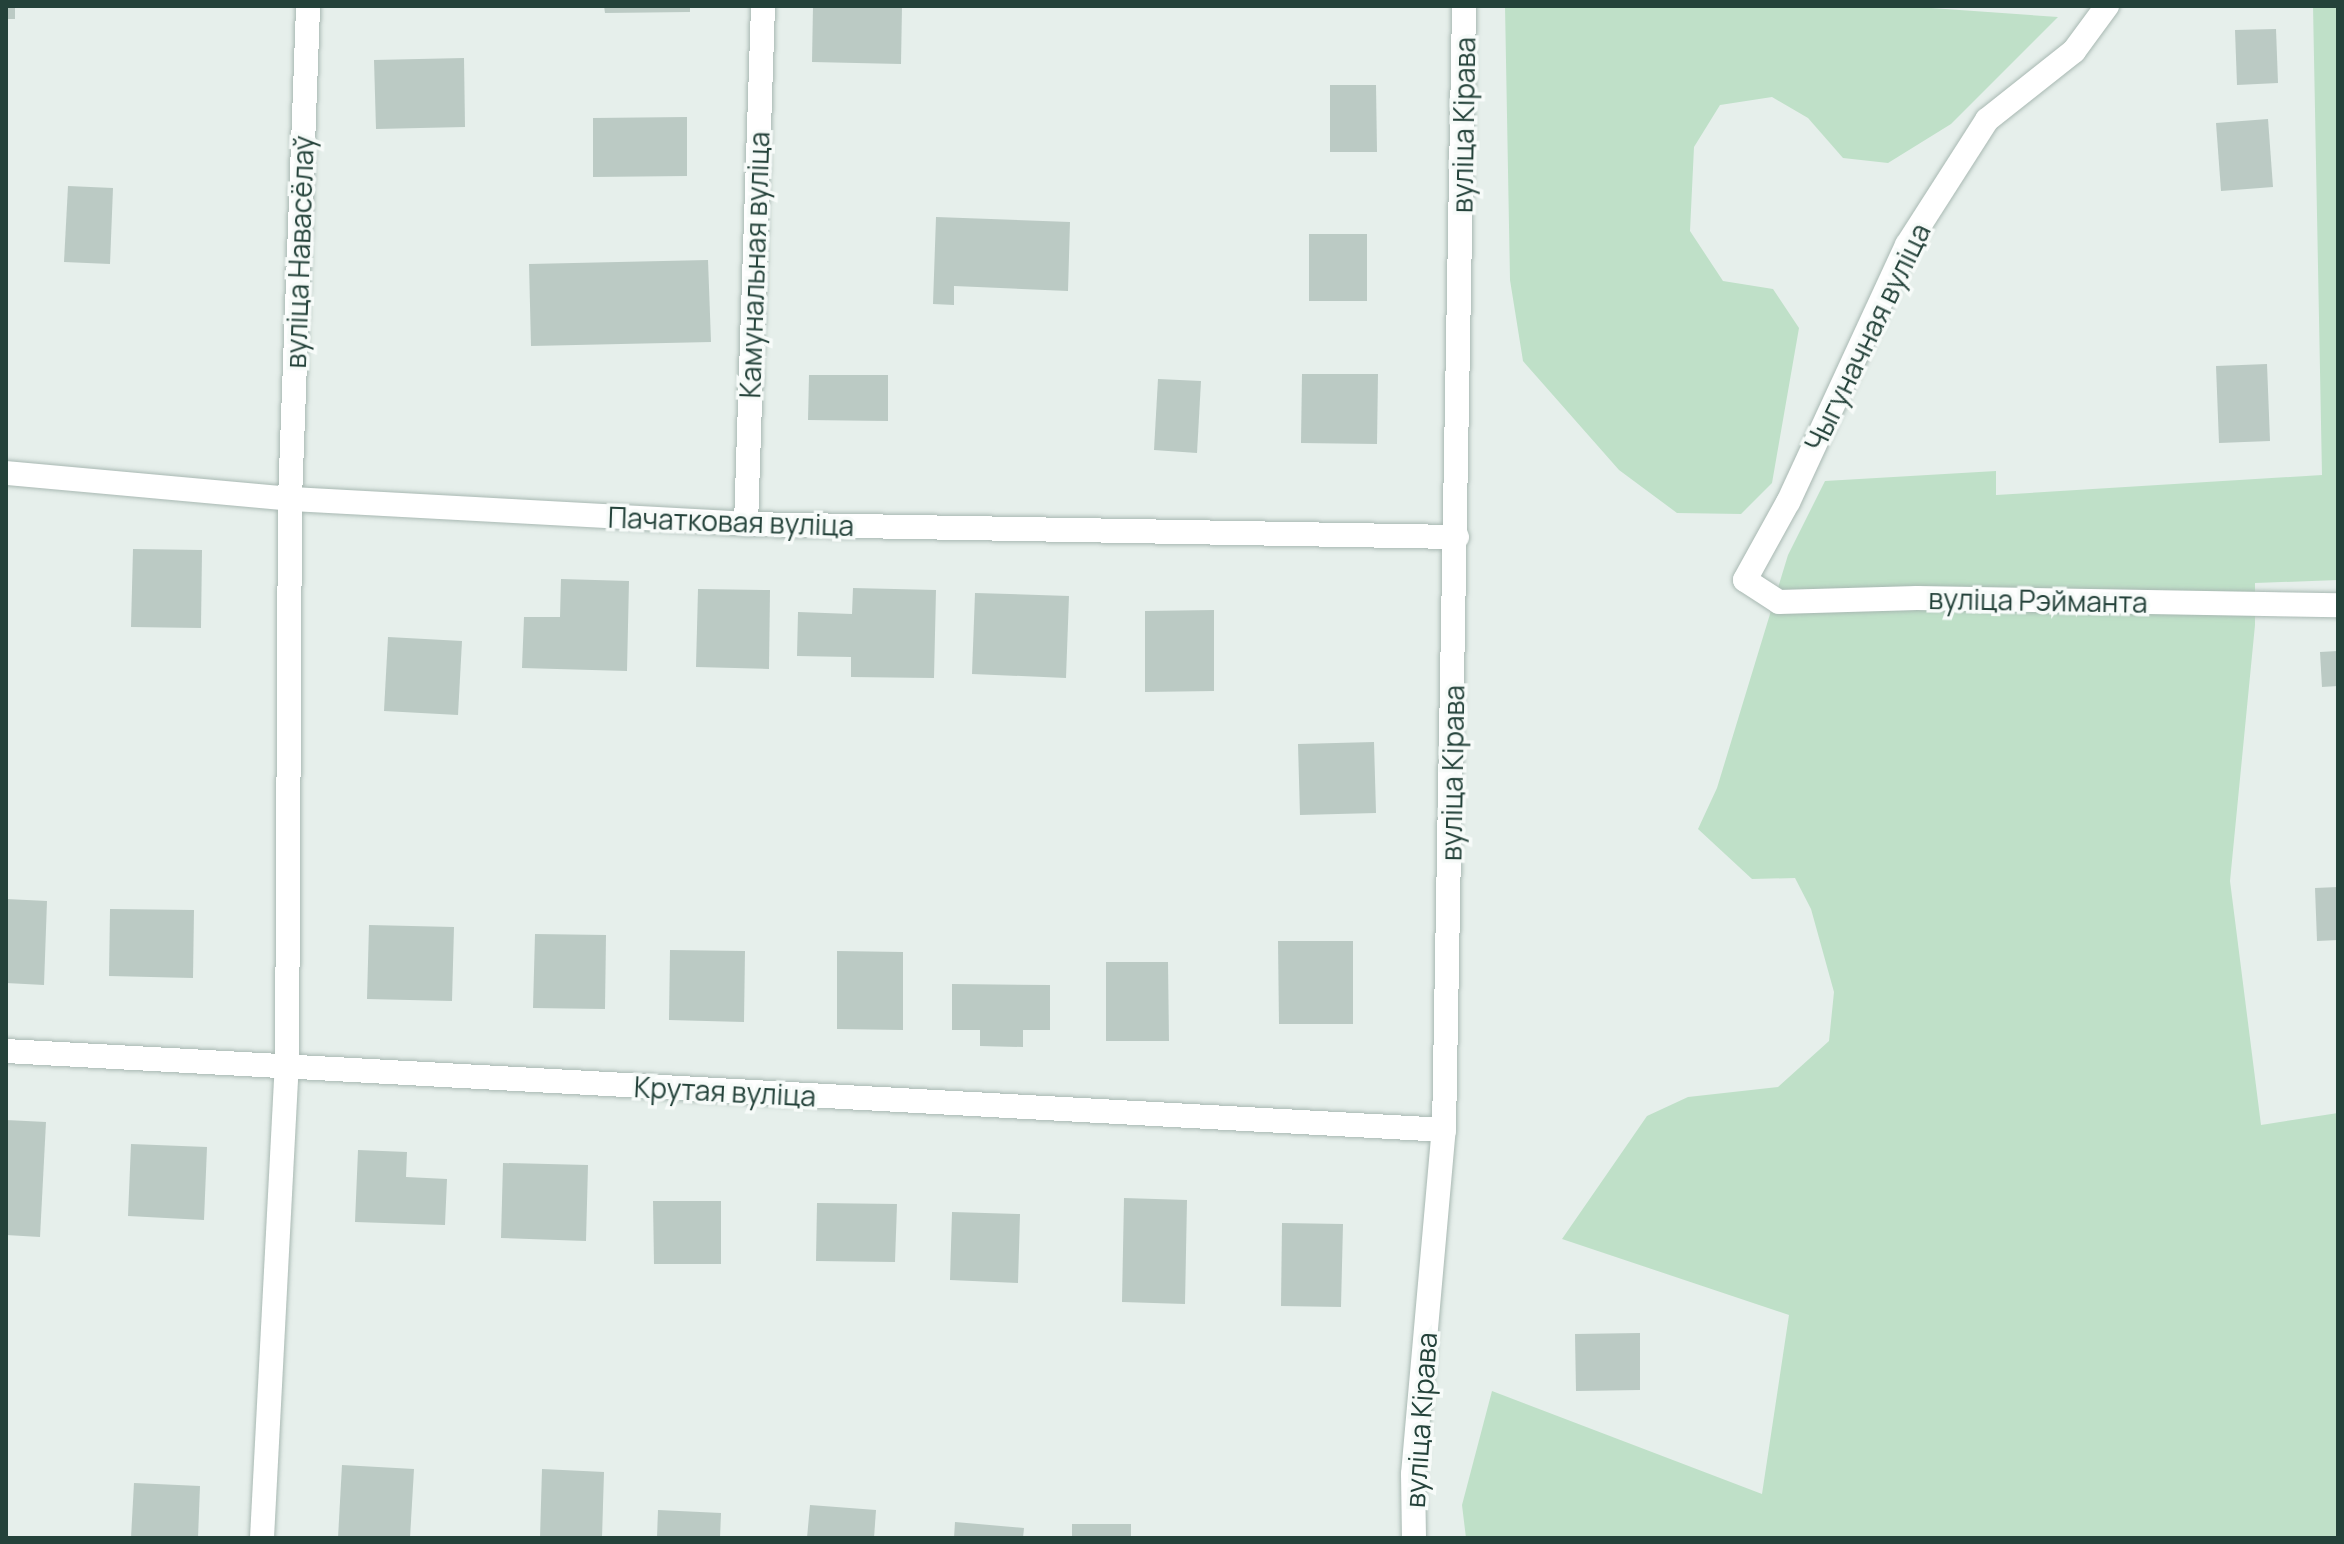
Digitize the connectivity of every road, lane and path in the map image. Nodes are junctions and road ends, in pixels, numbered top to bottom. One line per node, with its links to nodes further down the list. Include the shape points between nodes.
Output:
1 (308, 6): 6 (street, вуліца Навасёлаў)
2 (763, 6): 7 (street, Камунальная вуліца)
3 (1464, 6): 8 (street, вуліца Кірава)
4 (2107, 6): 9 (street, Чыгуначная вуліца, via 2074,51 1987,120 1907,245 1788,502)
5 (6, 473): 6 (street, Пачатковая вуліца)
6 (290, 499): 7 (street, Пачатковая вуліца); 12 (street, вуліца Навасёлаў)
7 (746, 524): 8 (street, Пачатковая вуліца)
8 (1457, 537): 13 (street, вуліца Кірава)
9 (1745, 580): 10 (street, вуліца Рэйманта, via 1779,602 1917,598)
10 (2338, 605)
11 (6, 1051): 12 (street, Крутая вуліца)
12 (287, 1067): 13 (street, Крутая вуліца); 14 (street, вуліца Навасёлаў)
13 (1444, 1130): 15 (street, вуліца Кірава, via 1413,1474)
14 (262, 1538)
15 (1414, 1538)

